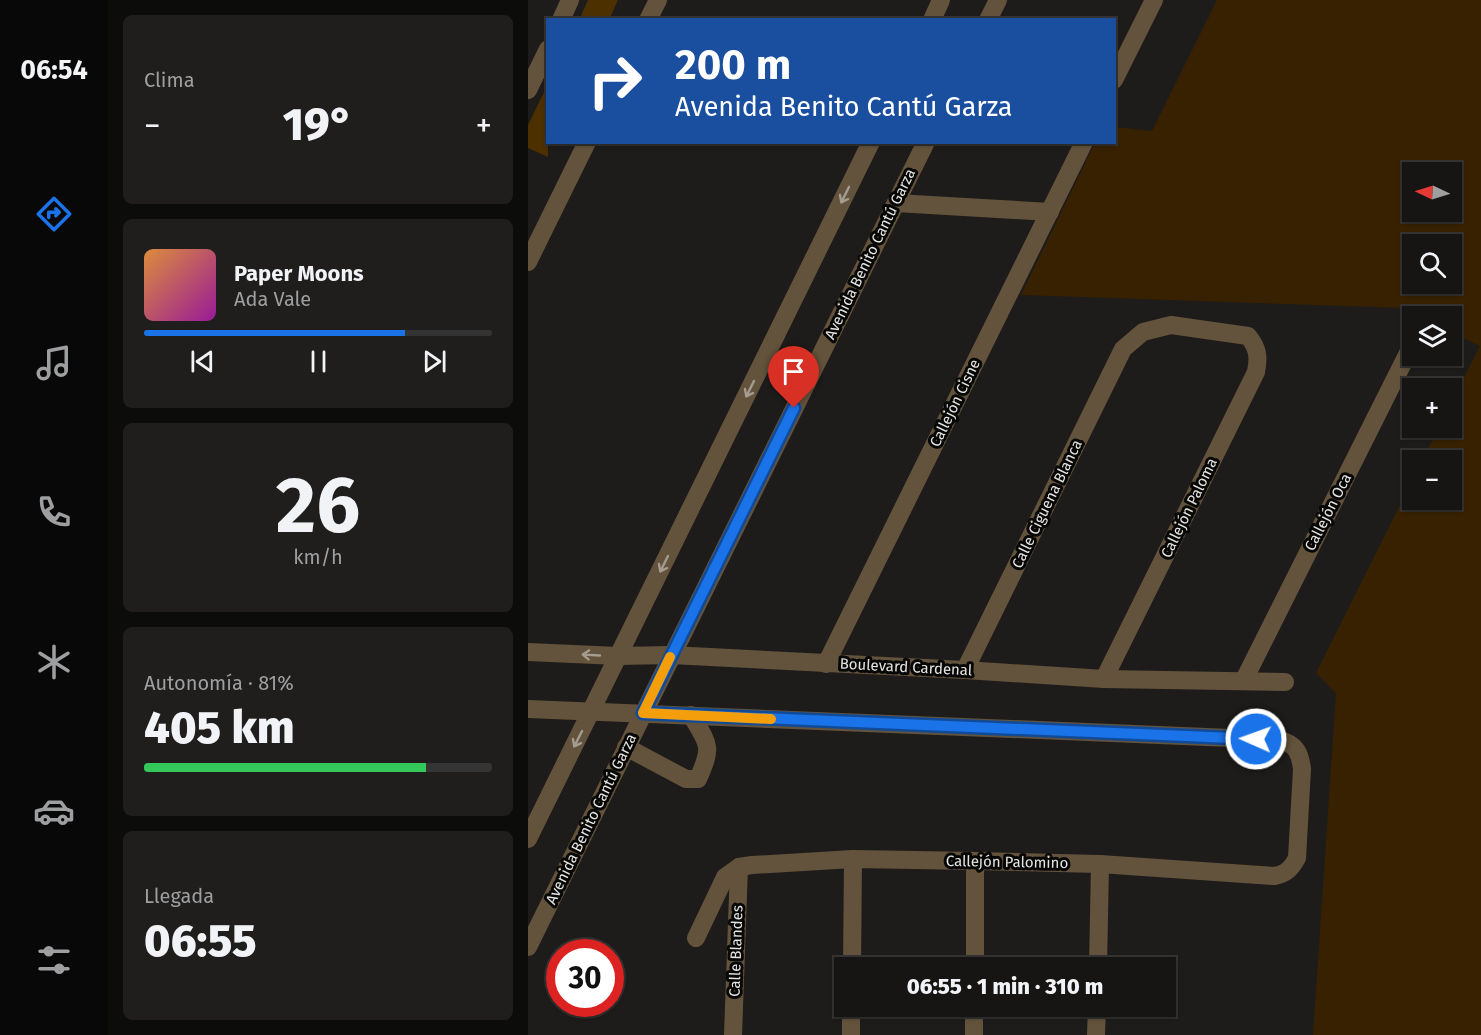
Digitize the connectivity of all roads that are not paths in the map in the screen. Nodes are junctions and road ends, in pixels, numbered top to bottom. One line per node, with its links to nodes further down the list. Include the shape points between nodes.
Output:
1 (570, 0): 6 (street)
2 (658, 0): 7 (street)
3 (941, 0): 8 (street)
4 (998, 0): 9 (street)
5 (1154, 0): 11 (street)
6 (562, 18)
7 (649, 18)
8 (933, 18)
9 (989, 18)
10 (546, 53): 12 (street)
11 (1116, 76)
12 (528, 90)
13 (586, 144): 19 (street)
14 (870, 144): 24 (street, one-way to 24)
15 (925, 144): 17 (street, Avenida Benito Cantú Garza)
16 (1083, 144): 18 (street, Callejón Cisne)
17 (896, 203): 18 (street); 23 (street, Avenida Benito Cantú Garza)
18 (1050, 212): 25 (street, Callejón Cisne)
19 (528, 262)
20 (1131, 340): 26 (street, Calle Ciguena Blanca, via 1123,349); 27 (street, Callejón Paloma, via 1143,332 1171,325 1248,336 1256,345 1259,358 1256,372)
21 (1402, 366): 28 (street, Callejón Oca)
22 (528, 652): 24 (street, Boulevard Cardenal, one-way to 22)
23 (671, 655): 24 (street, Boulevard Cardenal); 25 (street, Boulevard Cardenal); 32 (street, Avenida Benito Cantú Garza)
24 (618, 656): 31 (street)
25 (826, 664): 26 (street, Boulevard Cardenal)
26 (965, 670): 27 (street, Boulevard Cardenal)
27 (1104, 679): 28 (street, Boulevard Cardenal)
28 (1244, 680): 29 (street, Boulevard Cardenal)
29 (1285, 682)
30 (528, 710): 31 (street)
31 (592, 713): 32 (street); 35 (street, one-way to 35)
32 (643, 713): 33 (street); 34 (street, Avenida Benito Cantú Garza)
33 (691, 715): 34 (street, via 708,744 708,757 698,779 686,778); 38 (street, Callejón Palomino, via 1280,740 1290,742 1301,755 1297,858 1283,874)
34 (626, 747): 41 (street, Avenida Benito Cantú Garza)
35 (528, 839)
36 (853, 859): 37 (street, Callejón Palomino); 39 (street, Callejón Palomino); 42 (street)
37 (975, 861): 38 (street, Callejón Palomino); 43 (street)
38 (1100, 864): 44 (street)
39 (739, 867): 40 (street, via 725,877); 48 (street, Calle Blandes)
40 (696, 938)
41 (528, 946)
42 (852, 957)
43 (975, 957)
44 (1098, 957)
45 (851, 1017): 49 (street)
46 (974, 1017): 50 (street)
47 (1097, 1017): 51 (street)
48 (733, 1035)
49 (851, 1035)
50 (974, 1035)
51 (1096, 1035)

